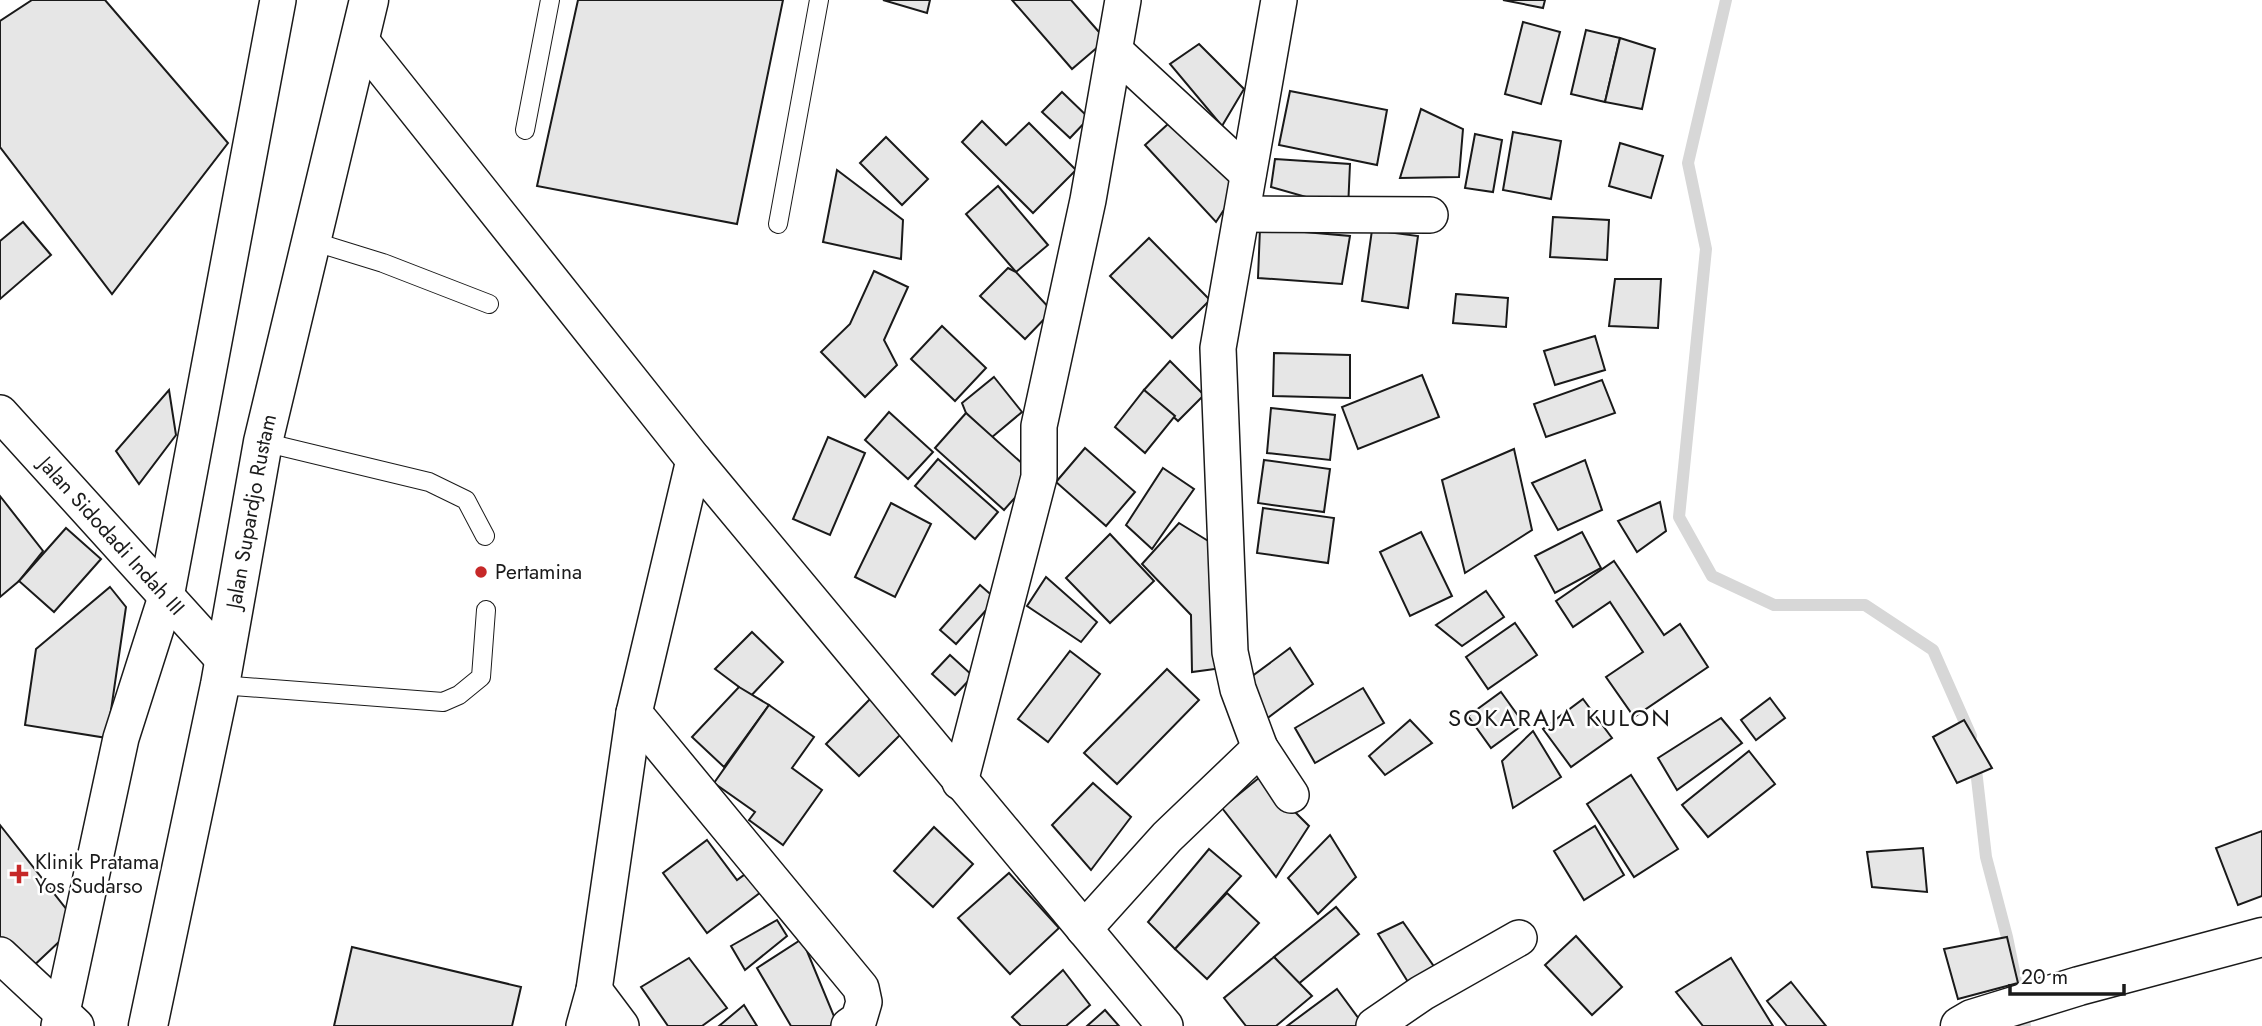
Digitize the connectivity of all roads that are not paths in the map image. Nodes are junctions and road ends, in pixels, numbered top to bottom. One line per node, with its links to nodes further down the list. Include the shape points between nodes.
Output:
1 (278, 0): 20 (street)
2 (369, 0): 7 (main road, Jalan Supardjo Rustam)
3 (550, 0): 9 (lane)
4 (819, 0): 13 (lane)
5 (1123, 0): 8 (street)
6 (1279, 0): 10 (street)
7 (361, 41): 14 (main road, Jalan Supardjo Rustam); 18 (street)
8 (1115, 52): 10 (street); 25 (street, via 1039,426 1039,477)
9 (525, 130)
10 (1248, 174): 11 (street)
11 (1242, 214): 12 (street); 24 (street, via 1218,348 1230,652)
12 (1430, 215)
13 (778, 224)
14 (313, 241): 15 (lane); 17 (main road, Jalan Supardjo Rustam)
15 (489, 304)
16 (0, 413): 20 (street, Jalan Sidodadi Indah III)
17 (264, 442): 19 (lane, via 429,482 466,500); 22 (main road, Jalan Supardjo Rustam)
18 (694, 460): 23 (street); 25 (street)
19 (485, 536)
20 (166, 597): 22 (street, Jalan Sidodadi Indah III); 32 (street, via 121,738)
21 (485, 610): 22 (lane, via 481,677 443,702)
22 (222, 673): 34 (main road, Jalan Supardjo Rustam)
23 (634, 713): 31 (street); 37 (street, via 860,988 864,1002 859,1019)
24 (1260, 748): 26 (street); 27 (street, via 1167,837)
25 (960, 782): 27 (street)
26 (1292, 795)
27 (1084, 929): 38 (street)
28 (2262, 937): 33 (main road, via 2079,986)
29 (1519, 939): 39 (street, via 1422,993)
30 (0, 955): 32 (street)
31 (594, 990): 35 (street); 36 (street)
32 (67, 1022)
33 (1966, 1023)
34 (148, 1026)
35 (584, 1026)
36 (621, 1026)
37 (849, 1026)
38 (1165, 1026)
39 (1374, 1026)

